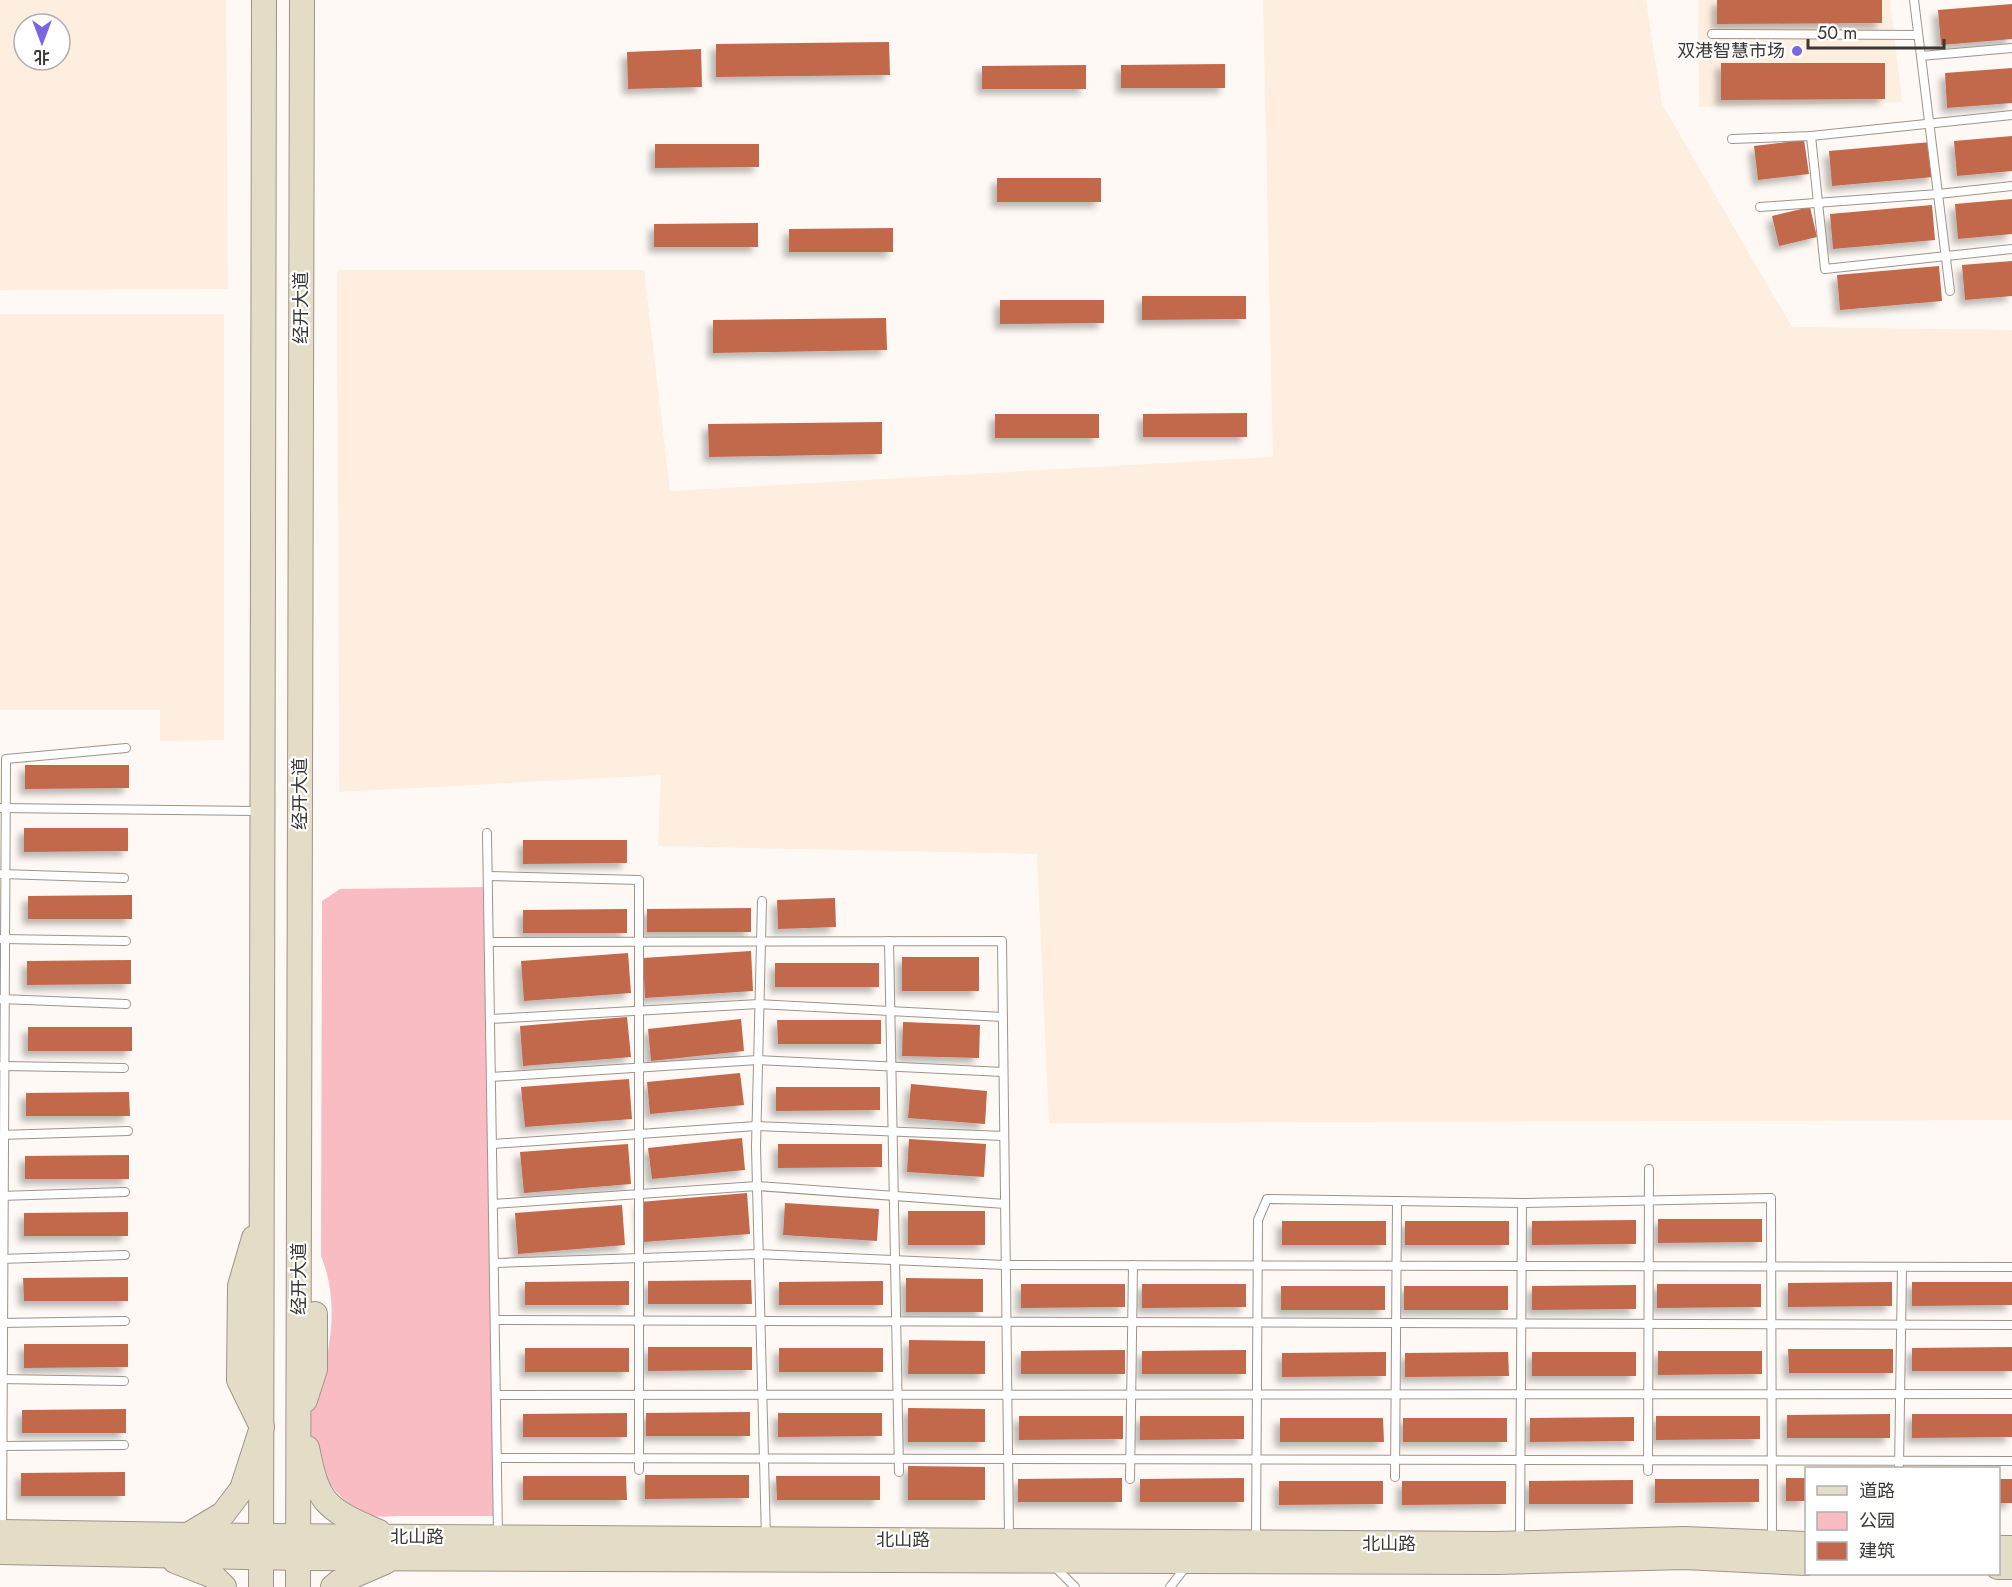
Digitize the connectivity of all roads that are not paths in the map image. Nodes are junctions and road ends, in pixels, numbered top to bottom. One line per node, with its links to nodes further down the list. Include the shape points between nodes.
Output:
1 (264, 0): 21 (main road, 经开大道)
2 (302, 0): 110 (main road, 经开大道)
3 (1914, 0): 5 (lane)
4 (1712, 34): 5 (lane)
5 (1918, 35): 7 (lane)
6 (2012, 48): 7 (lane)
7 (1921, 56): 9 (lane)
8 (2012, 115): 9 (lane)
9 (1929, 123): 10 (lane); 13 (lane)
10 (1811, 136): 11 (lane); 14 (lane)
11 (1732, 139)
12 (2012, 186): 13 (lane)
13 (1938, 194): 14 (lane); 17 (lane)
14 (1818, 202): 15 (lane); 17 (lane, via 1825,268)
15 (1760, 207)
16 (2012, 249): 17 (lane)
17 (1945, 256): 18 (lane)
18 (1950, 291)
19 (126, 747): 20 (lane, via 6,759)
20 (3, 808): 21 (lane); 23 (lane)
21 (263, 811): 111 (main road, 经开大道)
22 (487, 833): 24 (lane)
23 (3, 874): 25 (lane); 27 (lane)
24 (488, 876): 29 (lane); 30 (lane, via 639,880)
25 (124, 878)
26 (762, 901): 31 (lane)
27 (3, 939): 28 (lane); 33 (lane)
28 (126, 941)
29 (489, 942): 30 (lane); 39 (lane)
30 (639, 942): 31 (lane); 36 (lane)
31 (761, 942): 32 (lane); 35 (lane)
32 (889, 942): 37 (lane); 38 (lane, via 1002,941)
33 (2, 999): 34 (lane); 41 (lane)
34 (126, 1004)
35 (759, 1004): 36 (lane); 37 (lane); 40 (lane)
36 (639, 1010): 39 (lane); 44 (lane)
37 (890, 1011): 38 (lane); 42 (lane)
38 (1003, 1017): 45 (lane)
39 (490, 1019): 46 (lane)
40 (758, 1060): 42 (lane); 44 (lane); 47 (lane)
41 (2, 1066): 43 (lane); 51 (lane)
42 (891, 1066): 45 (lane); 49 (lane)
43 (124, 1068)
44 (639, 1068): 46 (lane); 50 (lane)
45 (1003, 1072): 52 (lane)
46 (491, 1077): 53 (lane)
47 (756, 1126): 49 (lane); 50 (lane); 55 (lane)
48 (128, 1131): 51 (lane)
49 (892, 1132): 52 (lane); 59 (lane)
50 (639, 1134): 53 (lane); 57 (lane)
51 (2, 1135): 58 (lane)
52 (1004, 1136): 64 (lane)
53 (492, 1144): 63 (lane)
54 (1649, 1169): 61 (lane)
55 (757, 1186): 57 (lane); 59 (lane); 65 (lane)
56 (125, 1192): 58 (lane)
57 (639, 1194): 63 (lane); 67 (lane)
58 (2, 1196): 68 (lane)
59 (893, 1196): 64 (lane); 69 (lane)
60 (1397, 1201): 62 (lane); 73 (lane, via 1267,1199 1258,1220); 74 (lane)
61 (1649, 1201): 62 (lane); 76 (lane); 77 (lane, via 1771,1198)
62 (1522, 1203): 75 (lane)
63 (493, 1204): 70 (lane)
64 (1005, 1204): 71 (lane)
65 (759, 1254): 67 (lane); 69 (lane); 82 (lane)
66 (125, 1255): 68 (lane)
67 (639, 1258): 70 (lane); 81 (lane)
68 (2, 1259): 88 (lane)
69 (895, 1260): 71 (lane); 84 (lane)
70 (494, 1263): 80 (lane)
71 (1005, 1265): 72 (lane); 85 (lane)
72 (1133, 1265): 73 (lane); 86 (lane)
73 (1258, 1266): 74 (lane); 87 (lane)
74 (1396, 1266): 75 (lane); 89 (lane)
75 (1522, 1266): 76 (lane); 90 (lane)
76 (1649, 1266): 77 (lane); 91 (lane)
77 (1772, 1267): 78 (lane); 92 (lane)
78 (1902, 1267): 79 (lane); 93 (lane)
79 (2012, 1267)
80 (495, 1320): 81 (lane); 103 (lane)
81 (639, 1320): 82 (lane); 104 (lane)
82 (760, 1320): 84 (lane); 105 (lane)
83 (125, 1321): 88 (lane)
84 (896, 1321): 85 (lane); 106 (lane)
85 (1006, 1321): 86 (lane); 107 (lane)
86 (1132, 1322): 87 (lane); 108 (lane)
87 (1257, 1322): 89 (lane); 109 (lane)
88 (2, 1323): 95 (lane)
89 (1396, 1323): 90 (lane); 97 (lane)
90 (1522, 1323): 91 (lane); 98 (lane)
91 (1648, 1323): 92 (lane); 99 (lane)
92 (1772, 1324): 93 (lane); 100 (lane)
93 (1901, 1324): 94 (lane); 101 (lane)
94 (2012, 1324)
95 (1, 1379): 96 (lane); 112 (lane)
96 (124, 1381)
97 (1395, 1394): 98 (lane); 109 (lane); 121 (lane)
98 (1521, 1394): 99 (lane); 122 (lane)
99 (1648, 1394): 100 (lane); 123 (lane)
100 (1772, 1394): 101 (lane); 124 (lane)
101 (1900, 1394): 102 (lane); 126 (lane)
102 (2012, 1394)
103 (496, 1395): 104 (lane); 114 (lane)
104 (639, 1395): 105 (lane); 115 (lane)
105 (762, 1395): 106 (lane); 116 (lane)
106 (897, 1395): 107 (lane); 117 (lane)
107 (1007, 1395): 108 (lane); 118 (lane)
108 (1131, 1395): 109 (lane); 119 (lane)
109 (1257, 1395): 120 (lane)
110 (298, 1418): 142 (main road, 经开大道); 143 (main road, via 316,1483 326,1502)
111 (262, 1427): 132 (main road, via 242,1489 223,1514); 141 (main road, 经开大道)
112 (1, 1445): 113 (lane); 134 (lane)
113 (124, 1445)
114 (497, 1458): 115 (lane); 133 (lane)
115 (639, 1458): 116 (lane); 127 (lane)
116 (764, 1459): 117 (lane); 135 (lane)
117 (898, 1459): 118 (lane); 129 (lane)
118 (1008, 1459): 119 (lane); 136 (lane)
119 (1130, 1459): 120 (lane); 131 (lane)
120 (1257, 1460): 121 (lane); 137 (lane)
121 (1395, 1460): 122 (lane); 130 (lane)
122 (1521, 1460): 123 (lane); 138 (lane)
123 (1648, 1460): 124 (lane); 128 (lane)
124 (1772, 1461): 126 (lane); 139 (lane)
125 (2012, 1461): 126 (lane)
126 (1899, 1465)
127 (639, 1470)
128 (1648, 1471)
129 (899, 1472)
130 (1395, 1477)
131 (1130, 1479)
132 (188, 1535): 134 (main road, 北山路); 141 (main road, 北山路)
133 (498, 1537): 135 (main road, 北山路); 143 (main road, 北山路)
134 (1, 1538): 144 (main road, 北山路)
135 (766, 1539): 136 (main road, 北山路)
136 (1009, 1541): 137 (main road, 北山路)
137 (1256, 1543): 138 (main road, 北山路)
138 (1520, 1543): 139 (main road, 北山路, via 1686,1539)
139 (1772, 1543): 140 (main road, 北山路)
140 (1805, 1544)
141 (261, 1546): 142 (main road, 北山路); 144 (main road, 北山路); 149 (main road, 经开大道)
142 (298, 1547): 143 (main road, 北山路); 150 (main road, 经开大道)
143 (392, 1547): 145 (main road, 北山路); 151 (main road)
144 (159, 1555): 148 (main road, via 213,1576)
145 (1049, 1560): 146 (main road, 北山路); 152 (lane)
146 (1191, 1561): 147 (main road, 北山路, via 1498,1562 1684,1557); 153 (lane)
147 (1805, 1563)
148 (224, 1587)
149 (261, 1587)
150 (298, 1587)
151 (333, 1587)
152 (1075, 1587)
153 (1170, 1587)

